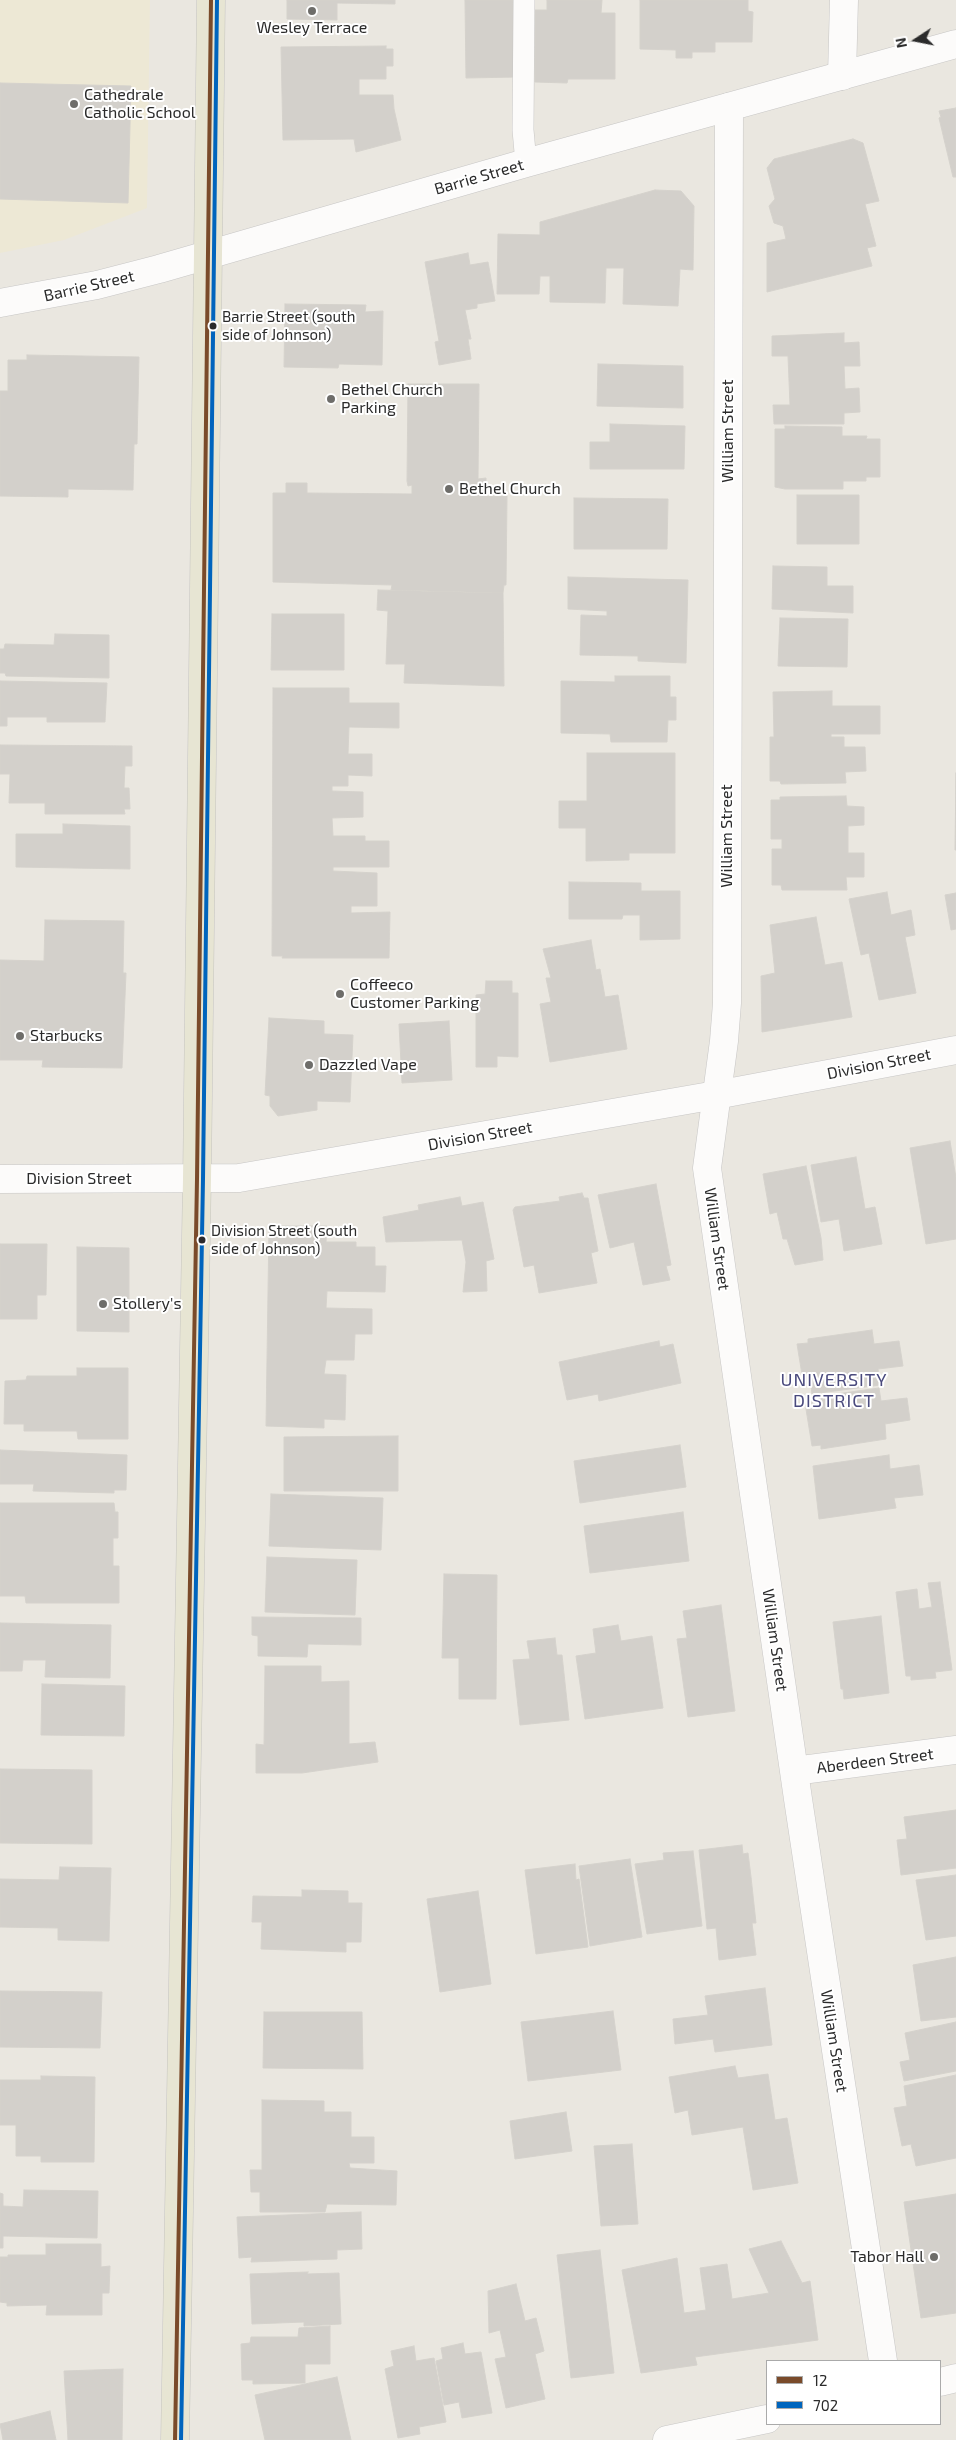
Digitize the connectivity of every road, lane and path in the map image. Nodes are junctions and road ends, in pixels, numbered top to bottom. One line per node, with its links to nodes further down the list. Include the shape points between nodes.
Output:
1 (211, 0): 8 (main road)
2 (524, 0): 7 (lane, via 523,130)
3 (844, 0): 5 (street)
4 (956, 44): 5 (street, Barrie Street)
5 (842, 76): 6 (street, Barrie Street)
6 (729, 107): 7 (street, Barrie Street); 11 (street, William Street, via 727,1003)
7 (526, 163): 8 (street, Barrie Street)
8 (208, 255): 9 (street, Barrie Street, via 97,285); 12 (main road)
9 (0, 303)
10 (956, 1050): 11 (street, Division Street)
11 (716, 1094): 12 (street, Division Street, via 239,1178); 15 (street, William Street, via 707,1168)
12 (197, 1179): 13 (street, Division Street); 20 (main road)
13 (0, 1180)
14 (956, 1750): 15 (street, Aberdeen Street)
15 (794, 1771): 16 (street, William Street)
16 (883, 2360)
17 (956, 2378): 18 (street)
18 (941, 2382)
19 (766, 2419): 21 (street)
20 (175, 2440)
21 (667, 2440)

